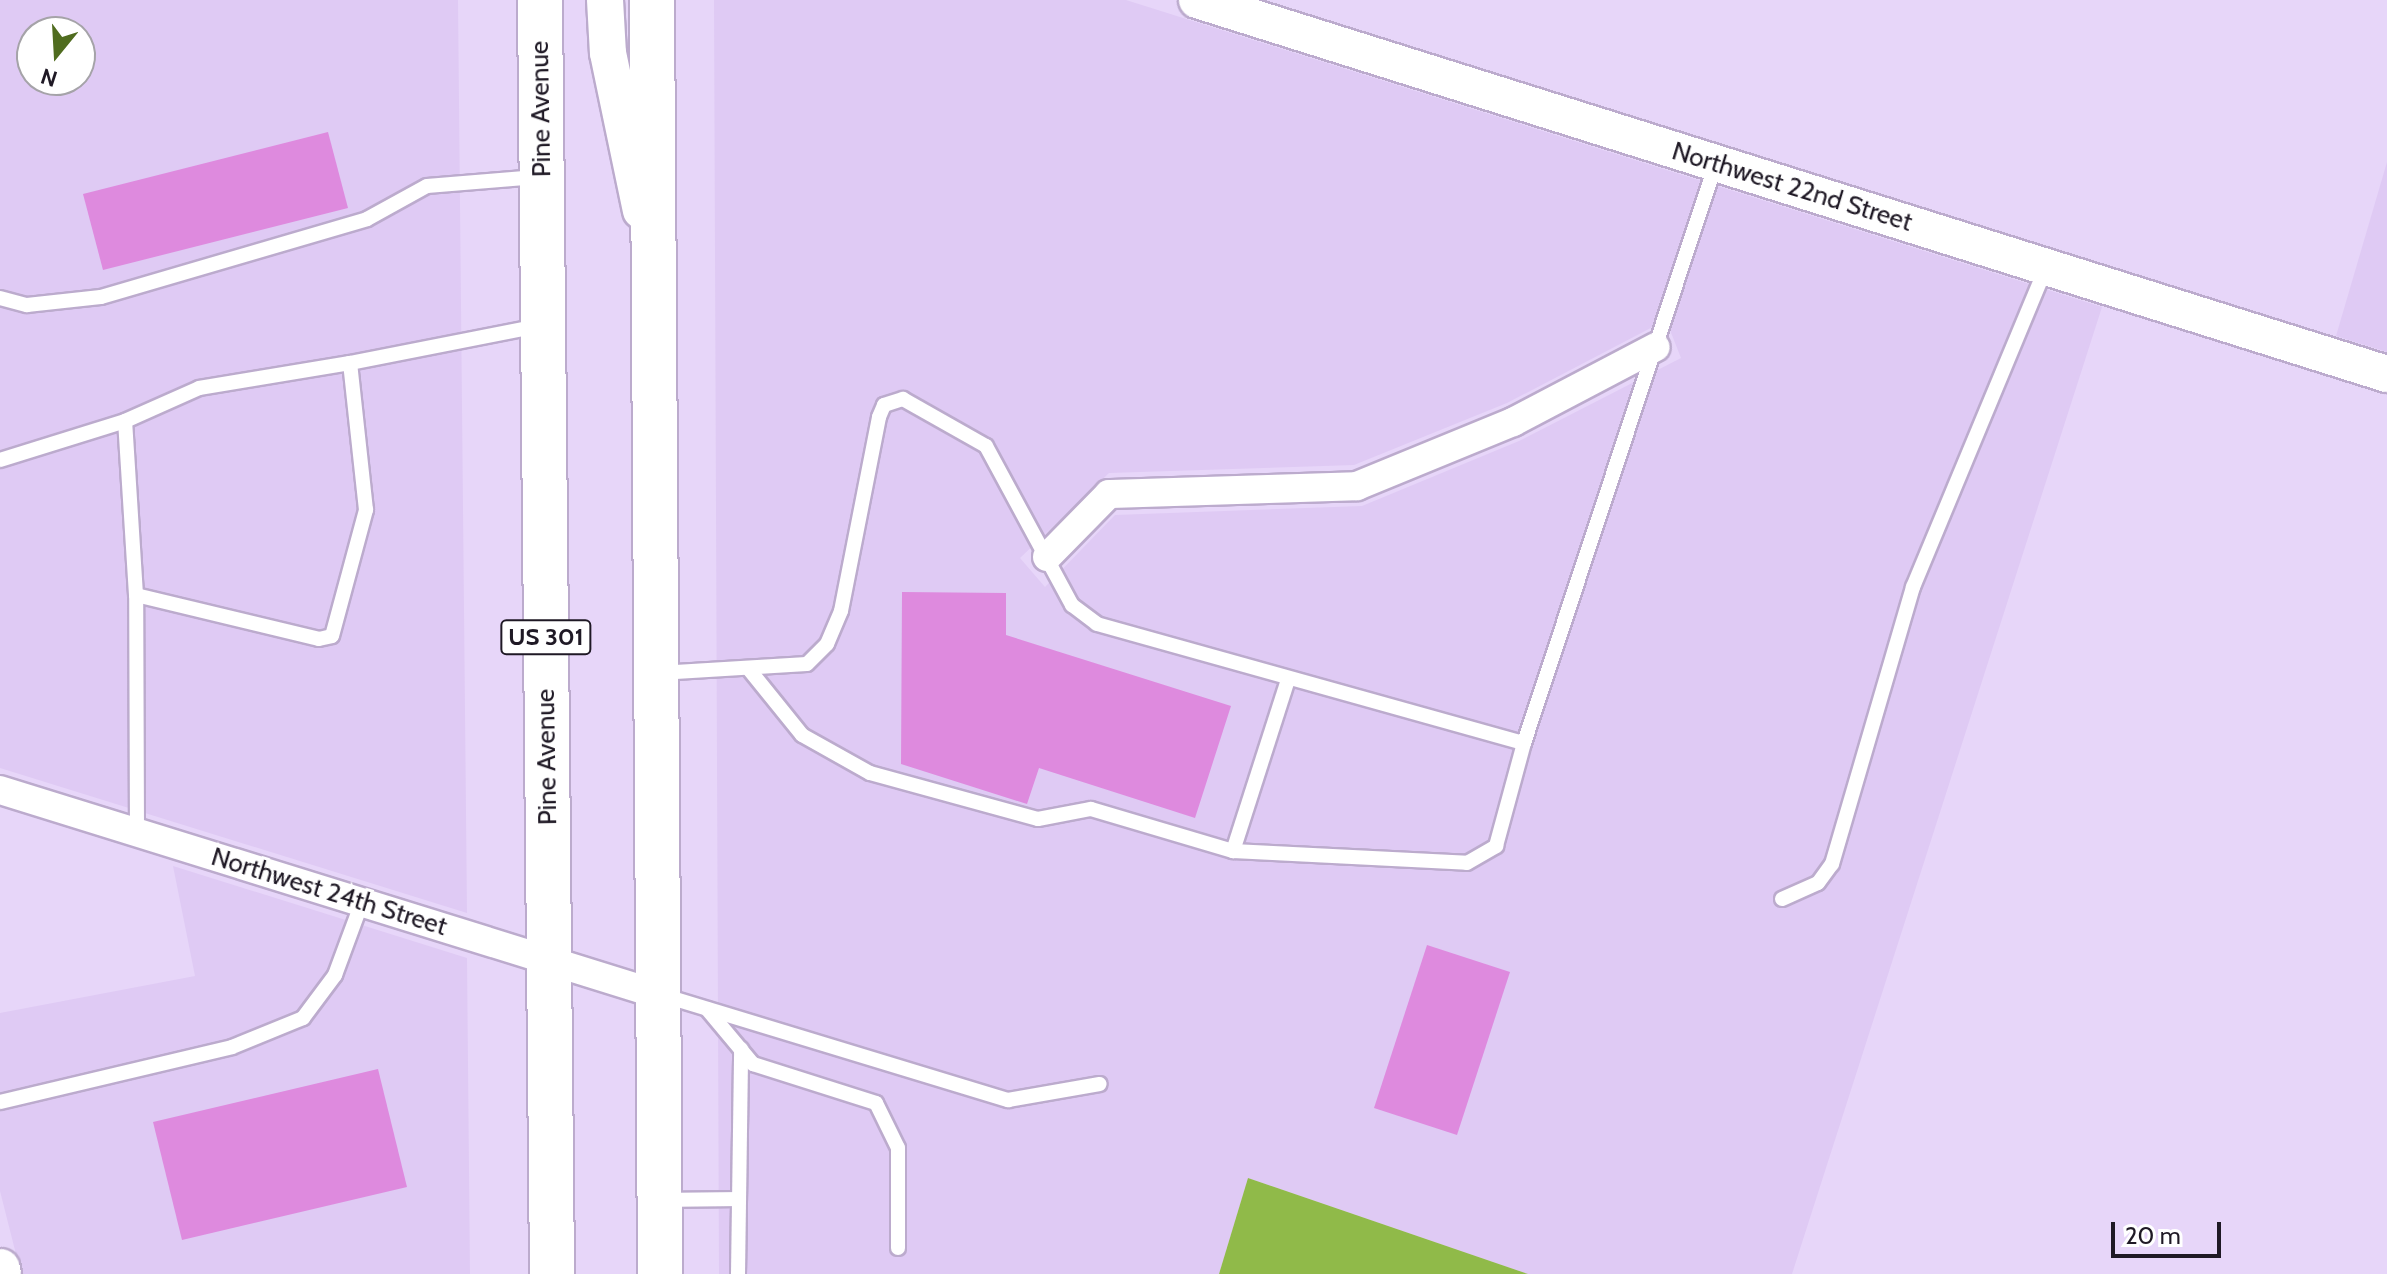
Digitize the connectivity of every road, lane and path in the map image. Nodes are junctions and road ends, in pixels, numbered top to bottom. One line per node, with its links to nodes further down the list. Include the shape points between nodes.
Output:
1 (540, 0): 6 (highway, Pine Avenue / US 301)
2 (605, 0): 7 (street, via 608,53)
3 (652, 0): 7 (highway)
4 (1197, 0): 5 (street, Northwest 22nd Street)
5 (1716, 163): 8 (street, Northwest 22nd Street); 11 (lane)
6 (541, 176): 9 (lane, via 427,186 367,219 101,297 27,305); 10 (highway, Pine Avenue / US 301)
7 (650, 256): 19 (highway)
8 (2046, 267): 13 (street, Northwest 22nd Street); 25 (lane, via 1913,587 1832,864 1818,883)
9 (0, 298)
10 (543, 325): 12 (lane); 27 (highway, Pine Avenue / US 301)
11 (1656, 347): 16 (street, via 1513,422 1357,486 1109,494); 21 (lane)
12 (350, 363): 14 (lane, via 199,388); 17 (lane, via 366,510 332,636 319,639)
13 (2387, 374)
14 (125, 421): 15 (lane); 17 (lane)
15 (0, 460)
16 (1047, 557): 18 (lane, via 986,446 903,399 884,405 827,644 807,664); 20 (lane, via 1072,605 1097,624)
17 (136, 595): 23 (lane)
18 (748, 668): 19 (lane); 24 (lane, via 802,735 870,773 1038,819 1091,809)
19 (654, 673): 28 (highway)
20 (1288, 680): 21 (lane); 24 (lane)
21 (1524, 743): 24 (lane, via 1496,846 1467,863)
22 (0, 790): 23 (street, Northwest 24th Street)
23 (137, 833): 26 (street, Northwest 24th Street)
24 (1233, 851)
25 (1782, 899)
26 (362, 902): 27 (street, Northwest 24th Street); 32 (lane, via 335,975 303,1018 232,1047)
27 (549, 961): 28 (street, Northwest 24th Street); 36 (highway, Pine Avenue / US 301)
28 (657, 994): 29 (lane); 34 (highway)
29 (707, 1009): 30 (lane); 31 (lane, via 1008,1100)
30 (741, 1049): 33 (lane); 35 (lane, via 753,1064 876,1103 898,1148)
31 (1100, 1084)
32 (0, 1102)
33 (735, 1199): 34 (lane); 38 (lane)
34 (659, 1200): 37 (highway)
35 (898, 1248)
36 (552, 1274)
37 (660, 1274)
38 (738, 1274)

